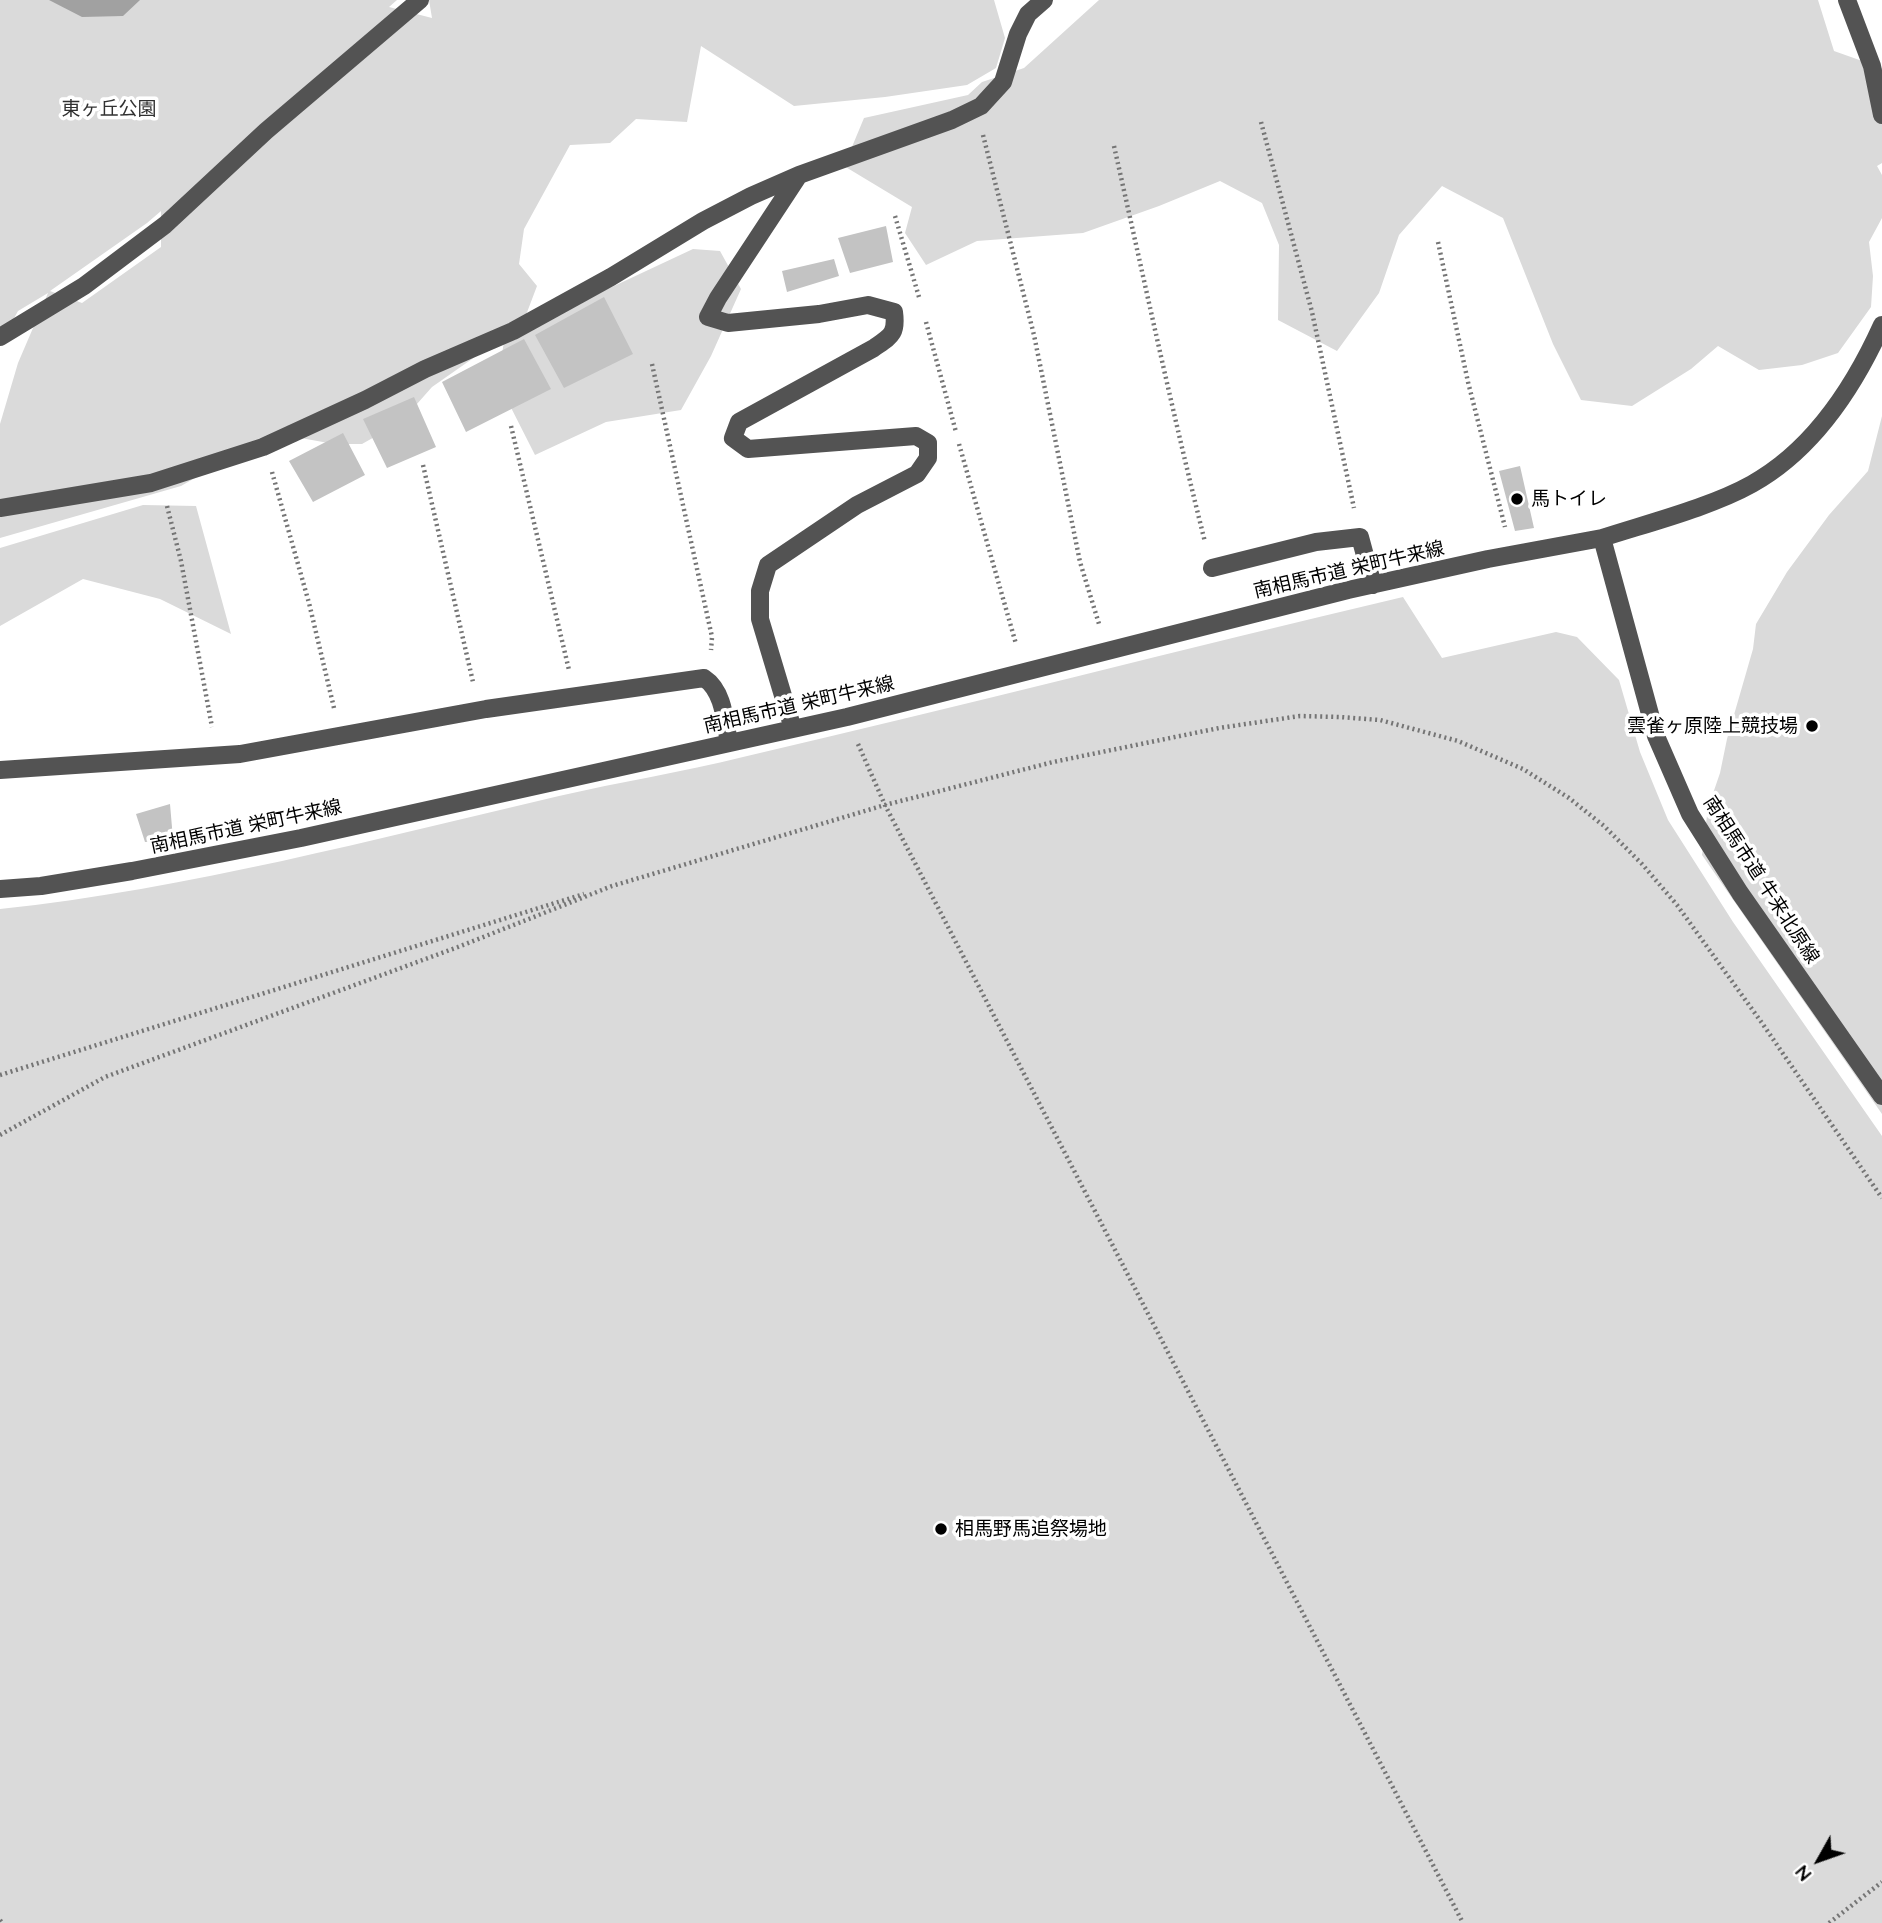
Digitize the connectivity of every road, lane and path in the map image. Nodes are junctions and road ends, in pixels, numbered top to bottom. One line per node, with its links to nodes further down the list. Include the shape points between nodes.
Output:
1 (420, 0): 13 (street, via 266,131 165,225 84,286)
2 (1044, 0): 6 (street, via 1028,15 1018,34 1003,82)
3 (1847, 0): 5 (street)
4 (1857, 0): 5 (street)
5 (1872, 66): 7 (street)
6 (981, 106): 10 (street); 25 (path, via 982,130 1028,308)
7 (1882, 115)
8 (1261, 122): 20 (path, via 1312,313)
9 (1114, 146): 23 (path, via 1150,317)
10 (799, 175): 16 (street, via 703,221 513,331); 30 (street, via 708,317 728,323 868,305 894,312 896,325 891,336 873,348 739,422 733,438 748,449 916,436 928,443 928,458 917,474 857,505 768,565 760,591 760,619)
11 (1438, 242): 22 (path)
12 (1882, 325): 21 (street, via 1851,384 1807,442 1779,467 1724,496)
13 (0, 337)
14 (652, 364): 26 (path, via 712,637)
15 (511, 426): 27 (path)
16 (263, 447): 18 (street); 31 (path, via 309,603)
17 (423, 465): 28 (path)
18 (160, 480): 19 (street); 33 (path, via 181,561)
19 (0, 508)
20 (1360, 537): 23 (street, via 1316,542); 24 (street)
21 (1602, 538): 22 (street, 南相馬市道 栄町牛来線); 39 (street, 南相馬市道 牛来北原線, via 1656,736 1690,814)
22 (1511, 555): 24 (street, 南相馬市道 栄町牛来線)
23 (1212, 568)
24 (1373, 584): 25 (street, 南相馬市道 栄町牛来線)
25 (1103, 652): 29 (street, 南相馬市道 栄町牛来線)
26 (704, 678): 27 (street); 32 (street, via 719,694)
27 (576, 695): 28 (street)
28 (479, 710): 31 (street)
29 (847, 717): 30 (street, 南相馬市道 栄町牛来線); 35 (path)
30 (793, 729): 32 (street, 南相馬市道 栄町牛来線)
31 (341, 736): 33 (street)
32 (729, 743): 37 (street, 南相馬市道 栄町牛来線, via 224,855)
33 (218, 756): 34 (street)
34 (0, 770)
35 (885, 805): 36 (path); 41 (path, via 1066,760 1300,716 1380,720 1458,741 1524,769 1569,798 1642,864 1677,905); 43 (path)
36 (612, 886): 38 (path); 40 (path, via 105,1077)
37 (0, 889)
38 (0, 1075)
39 (1882, 1096)
40 (0, 1135)
41 (1882, 1198)
42 (1882, 1882): 44 (path)
43 (1463, 1923)
44 (1829, 1923)

